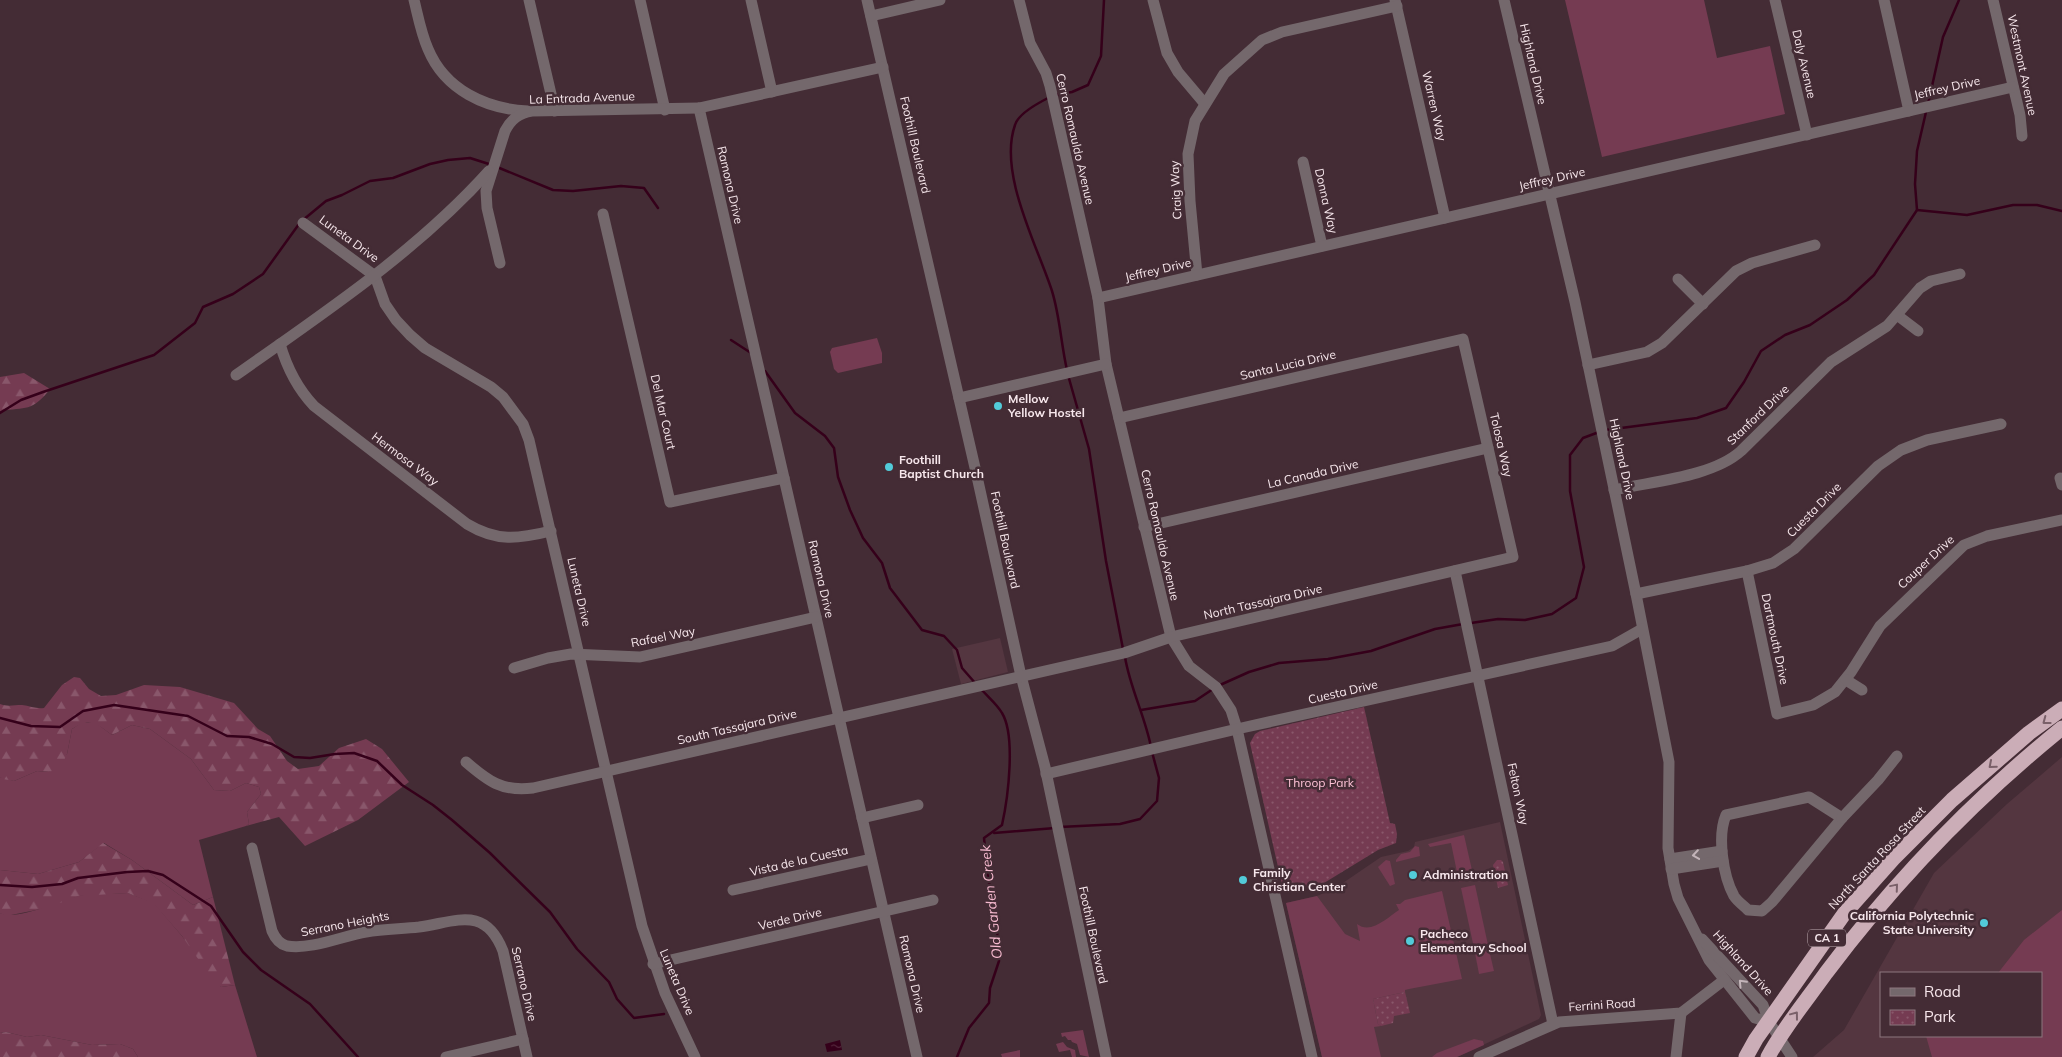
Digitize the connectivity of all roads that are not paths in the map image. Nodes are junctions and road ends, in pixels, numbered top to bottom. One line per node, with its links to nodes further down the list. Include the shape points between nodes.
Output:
1 (414, 0): 21 (street, via 428,50 452,83 488,104 503,109)
2 (529, 0): 22 (street)
3 (640, 0): 20 (street)
4 (751, 0): 17 (street)
5 (867, 0): 14 (street, Foothill Boulevard)
6 (940, 0): 14 (street)
7 (1019, 0): 39 (street, Cerro Romauldo Avenue, via 1030,43 1050,86)
8 (1153, 0): 18 (street, via 1167,53 1178,72)
9 (1504, 0): 28 (street, Highland Drive)
10 (1775, 0): 24 (street, Daly Avenue)
11 (1884, 0): 23 (street)
12 (1993, 0): 16 (street, Westmont Avenue)
13 (1396, 3): 18 (street, Craig Way, via 1262,40 1224,74); 30 (street, Warren Way)
14 (871, 16): 15 (street, Foothill Boulevard)
15 (883, 67): 17 (street, La Entrada Avenue); 48 (street, Foothill Boulevard)
16 (2013, 87): 23 (street, Jeffrey Drive); 25 (street, Westmont Avenue)
17 (772, 92): 19 (street, La Entrada Avenue)
18 (1205, 104): 36 (street, Craig Way, via 1195,121 1188,154)
19 (699, 108): 20 (street, La Entrada Avenue); 52 (street, Ramona Drive)
20 (665, 110): 22 (street, La Entrada Avenue)
21 (532, 111): 22 (street, La Entrada Avenue); 27 (street, La Entrada Avenue, via 519,115 508,125)
22 (555, 111)
23 (1909, 111): 24 (street, Jeffrey Drive)
24 (1807, 135): 28 (street, Jeffrey Drive)
25 (2022, 136)
26 (1303, 162): 33 (street, Donna Way)
27 (493, 166): 34 (street, via 486,202); 37 (street, La Entrada Avenue, via 474,188)
28 (1549, 194): 30 (street, Jeffrey Drive); 46 (street, Highland Drive)
29 (603, 214): 52 (street, Del Mar Court, via 670,502)
30 (1445, 218): 33 (street, Jeffrey Drive)
31 (303, 223): 37 (street, Luneta Drive)
32 (1815, 245): 40 (street, via 1746,265)
33 (1322, 246): 36 (street, Jeffrey Drive)
34 (500, 263)
35 (1960, 274): 41 (street, Stanford Drive, via 1926,284 1915,292)
36 (1197, 275): 39 (street, Jeffrey Drive)
37 (375, 276): 44 (street, La Entrada Avenue); 56 (street, Luneta Drive, via 386,304 410,335 425,348 490,387 514,410 529,440)
38 (1678, 279): 40 (street)
39 (1098, 298): 45 (street, Cerro Romauldo Avenue)
40 (1703, 304): 46 (street, via 1652,350)
41 (1897, 315): 42 (street); 53 (street, Stanford Drive, via 1877,334 1831,362 1728,461 1705,471)
42 (1918, 331)
43 (1463, 339): 49 (street, Santa Lucia Drive); 51 (street, Tolosa Way)
44 (280, 344): 47 (street, La Entrada Avenue); 56 (street, Hermosa Way, via 297,385 314,406 467,524 502,538 515,539)
45 (1106, 364): 48 (street); 49 (street, Cerro Romauldo Avenue)
46 (1588, 365): 53 (street, Highland Drive)
47 (236, 375)
48 (959, 398): 66 (street, Foothill Boulevard)
49 (1119, 418): 55 (street, Cerro Romauldo Avenue)
50 (2001, 424): 59 (street, Cuesta Drive, via 1927,440 1901,450 1878,466 1788,554)
51 (1488, 448): 55 (street, La Canada Drive); 57 (street, Tolosa Way)
52 (784, 478): 61 (street, Ramona Drive)
53 (1614, 490): 60 (street, Highland Drive)
54 (2062, 520): 68 (street, Couper Drive, via 1979,538 1958,550 1880,626)
55 (1144, 527): 63 (street, Cerro Romauldo Avenue)
56 (551, 532): 64 (street, Luneta Drive)
57 (1513, 558): 58 (street, North Tassajara Drive)
58 (1455, 571): 63 (street, North Tassajara Drive); 67 (street, Felton Way)
59 (1747, 571): 60 (street, Cuesta Drive); 71 (street, Dartmouth Drive)
60 (1636, 594): 62 (street, Highland Drive)
61 (816, 617): 64 (street, Rafael Way, via 640,657); 72 (street, Ramona Drive)
62 (1642, 629): 67 (street, Cuesta Drive, via 1612,646); 85 (street, Highland Drive, via 1669,762)
63 (1171, 638): 66 (street, North Tassajara Drive, via 1124,653); 74 (street, Cerro Romauldo Avenue, via 1189,666 1216,687)
64 (579, 654): 65 (street, Rafael Way, via 548,658); 77 (street, Luneta Drive)
65 (514, 668)
66 (1021, 676): 72 (street, South Tassajara Drive); 78 (street, Foothill Boulevard)
67 (1478, 676): 74 (street, Cuesta Drive); 95 (street, Felton Way)
68 (1846, 680): 69 (street); 71 (street, Couper Drive, via 1835,692 1813,705)
69 (1862, 690)
70 (2062, 709): 94 (highway, North Santa Rosa Street / CA 1, one-way to 94, via 2029,733 1952,800 1893,859 1844,914)
71 (1777, 714)
72 (839, 718): 77 (street, South Tassajara Drive); 80 (street, Ramona Drive)
73 (2062, 728): 96 (highway, CA 1, one-way to 73, via 1852,938 1901,880 1948,829 2013,768)
74 (1237, 729): 78 (street, Cuesta Drive); 103 (street, Cerro Romauldo Avenue)
75 (1897, 756): 81 (street)
76 (466, 762): 77 (street, South Tassajara Drive, via 492,782 512,789 533,788)
77 (606, 772): 91 (street, Luneta Drive)
78 (1046, 774): 102 (street, Foothill Boulevard)
79 (918, 805): 80 (street)
80 (862, 818): 84 (street, Ramona Drive)
81 (1842, 818): 83 (street, via 1809,797 1726,815 1722,826); 83 (street, via 1762,911 1748,910 1735,896)
82 (252, 848): 89 (street, Serrano Heights, via 272,931 275,939 286,946 301,947 372,931 458,920 476,920)
83 (1723, 856): 85 (street)
84 (871, 859): 86 (street, Vista de la Cuesta); 88 (street, Ramona Drive)
85 (1670, 864): 90 (street, Highland Drive, via 1678,898)
86 (733, 890)
87 (933, 900): 88 (street, Verde Drive)
88 (883, 912): 91 (street, Verde Drive); 101 (street, Ramona Drive)
89 (483, 924): 97 (street, Serrano Drive, via 495,935 503,951)
90 (1691, 926): 92 (street, Highland Drive, via 1708,960); 94 (street, Highland Drive, one-way to 90, via 1763,1005)
91 (654, 964): 100 (street, Luneta Drive)
92 (1724, 980): 93 (street); 94 (street, Highland Drive, via 1755,1018)
93 (1680, 1013): 95 (street, Ferrini Road); 105 (street)
94 (1769, 1022): 96 (street, Highland Drive); 106 (highway, North Santa Rosa Street / CA 1)
95 (1553, 1024): 104 (street, Ferrini Road)
96 (1778, 1038): 107 (highway, CA 1); 108 (street, Highland Drive)
97 (523, 1039): 98 (street); 99 (street, Serrano Drive)
98 (446, 1057)
99 (527, 1057)
100 (695, 1057)
101 (917, 1057)
102 (1106, 1057)
103 (1312, 1057)
104 (1479, 1057)
105 (1676, 1057)
106 (1746, 1057)
107 (1768, 1057)
108 (1792, 1057)

